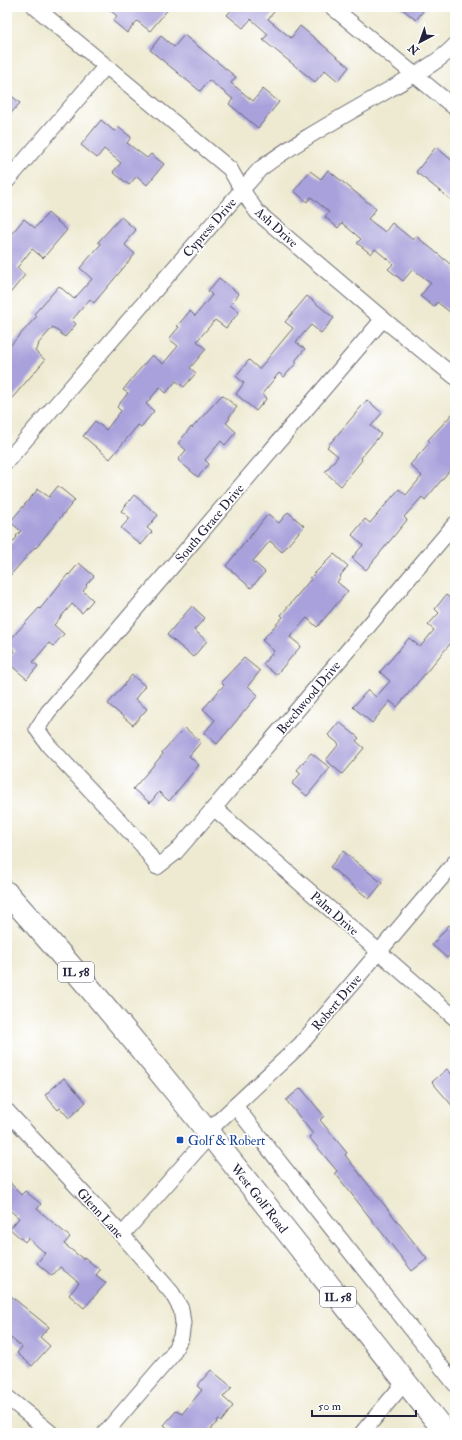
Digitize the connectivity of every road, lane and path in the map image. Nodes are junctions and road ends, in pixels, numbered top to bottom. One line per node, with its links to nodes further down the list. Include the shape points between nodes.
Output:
1 (36, 7): 4 (street, Ash Drive)
2 (332, 7): 5 (street)
3 (455, 45): 5 (street, Cypress Drive, via 447,54)
4 (106, 66): 7 (street); 8 (street, Ash Drive, via 230,169)
5 (413, 75): 6 (street); 8 (street, Cypress Drive, via 285,150 260,169)
6 (455, 108)
7 (7, 181)
8 (242, 190): 9 (street, Ash Drive, via 258,212); 11 (street, Cypress Drive)
9 (384, 319): 10 (street, Ash Drive); 15 (street, South Grace Drive, via 48,712 37,729 49,746 144,846)
10 (455, 377)
11 (7, 462)
12 (455, 524): 13 (street, Beechwood Drive)
13 (214, 808): 15 (street, Beechwood Drive, via 175,853); 17 (street, Palm Drive)
14 (455, 862): 17 (street, Robert Drive)
15 (157, 867)
16 (7, 893): 21 (main road, West Golf Road / IL 58, via 60,953)
17 (379, 952): 18 (street, Palm Drive); 19 (street, Robert Drive, via 300,1045)
18 (455, 1018)
19 (235, 1106): 21 (street, Robert Drive); 24 (street)
20 (7, 1110): 22 (street, Glenn Lane)
21 (208, 1133): 22 (street, Robert Drive); 23 (main road, West Golf Road / IL 58)
22 (122, 1235): 27 (street, Glenn Lane, via 172,1293 181,1309 183,1323 181,1337 172,1355)
23 (405, 1382): 28 (street); 29 (main road, West Golf Road / IL 58)
24 (455, 1384)
25 (7, 1397): 26 (street)
26 (52, 1433)
27 (105, 1433)
28 (362, 1433)
29 (446, 1433)

